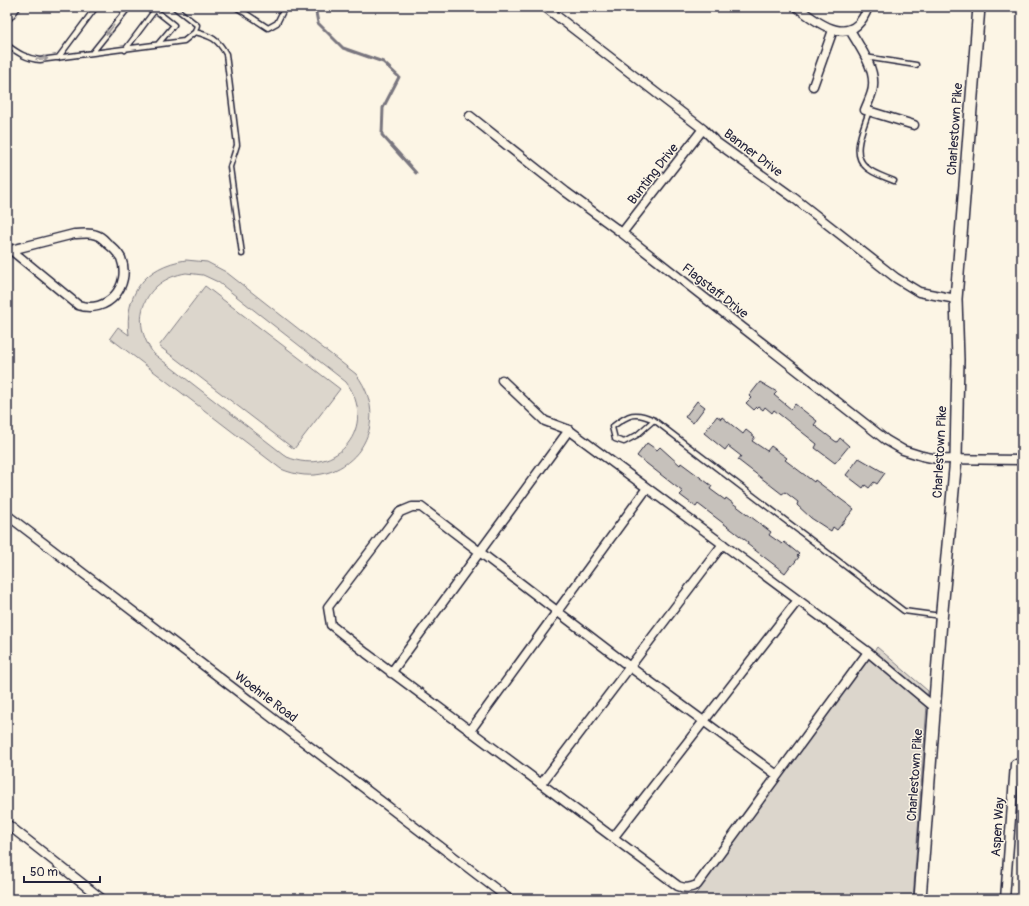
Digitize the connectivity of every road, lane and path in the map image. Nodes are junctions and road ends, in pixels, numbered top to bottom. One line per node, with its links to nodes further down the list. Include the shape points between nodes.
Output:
1 (14, 7): 11 (street)
2 (96, 7): 20 (lane)
3 (129, 7): 18 (lane, one-way to 18)
4 (174, 7): 14 (lane, via 197,25)
5 (236, 7): 6 (lane, via 268,28 277,23)
6 (285, 7)
7 (545, 7): 26 (street, Banner Drive)
8 (797, 7): 12 (street, via 818,24)
9 (868, 7): 13 (street, via 863,21)
10 (979, 7): 31 (street, Charlestown Pike)
11 (7, 16)
12 (834, 30): 13 (street); 22 (street)
13 (850, 30): 19 (street)
14 (195, 32): 16 (lane, via 184,41); 30 (lane, via 212,36 220,43 226,54 237,145 230,168)
15 (7, 45): 20 (lane, one-way to 20, via 31,59)
16 (158, 45): 17 (lane); 17 (lane, via 174,24 154,10)
17 (125, 50): 18 (lane)
18 (92, 53): 20 (lane)
19 (865, 57): 21 (lane); 23 (street, via 873,86 865,110)
20 (58, 58)
21 (916, 65)
22 (813, 86)
23 (869, 111): 25 (street); 27 (lane, via 858,149 859,158 865,167)
24 (470, 116): 28 (street, Flagstaff Drive)
25 (914, 126)
26 (703, 129): 28 (street, Bunting Drive); 31 (street, Banner Drive, via 716,142 794,198 896,278 919,292)
27 (894, 181)
28 (622, 233): 35 (street, Flagstaff Drive, via 886,440 903,450 922,456)
29 (9, 249): 29 (street, via 78,305 88,308 102,304 115,298 120,290 124,272 120,257 102,238 94,234 74,234)
30 (242, 254)
31 (956, 299): 35 (street, Charlestown Pike)
32 (502, 380): 34 (street, via 545,421)
33 (654, 420): 33 (lane, via 641,414 624,418 612,427 615,439 624,442 637,435); 43 (lane, via 904,611)
34 (569, 430): 37 (street); 40 (street)
35 (956, 458): 36 (street, Flagstaff Drive); 43 (street, Charlestown Pike)
36 (1022, 460)
37 (647, 488): 39 (street); 42 (street)
38 (7, 515): 56 (street, Woehrle Road)
39 (723, 544): 41 (street); 45 (street)
40 (480, 552): 42 (street); 46 (street); 46 (street, via 421,507 406,508 400,512 329,604 331,625)
41 (798, 600): 44 (street); 48 (street)
42 (557, 612): 45 (street); 49 (street)
43 (941, 616): 47 (street, Charlestown Pike)
44 (868, 652): 47 (street); 51 (street)
45 (630, 667): 48 (street); 52 (street)
46 (392, 673): 49 (street)
47 (934, 707): 57 (street, Charlestown Pike)
48 (703, 722): 51 (street); 54 (street)
49 (470, 731): 52 (street)
50 (1022, 764): 58 (street, Aspen Way, via 1015,764)
51 (777, 775): 54 (street, via 697,884 690,888 678,886)
52 (541, 784): 54 (street)
53 (7, 824): 55 (street)
54 (613, 838)
55 (102, 899)
56 (509, 899)
57 (920, 899)
58 (1005, 899)

